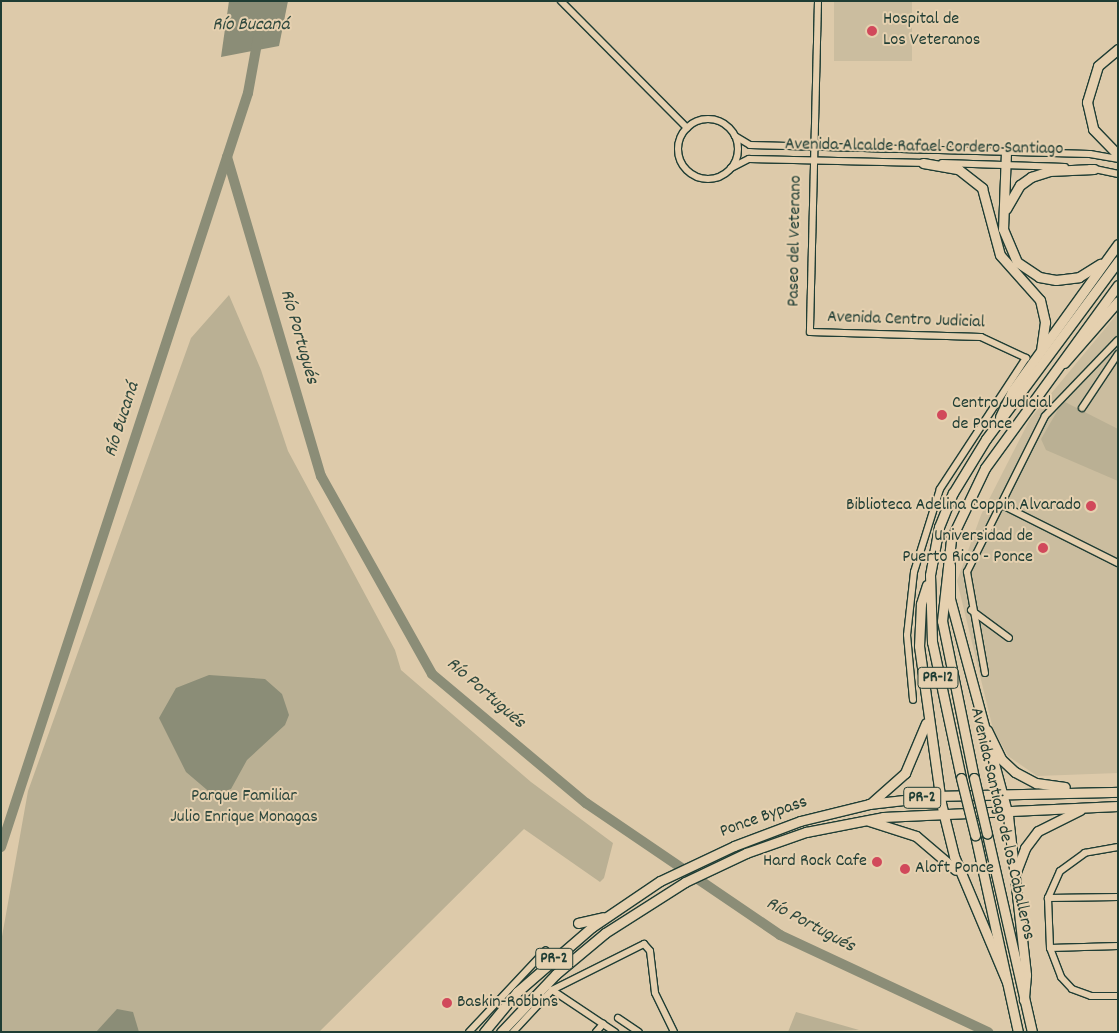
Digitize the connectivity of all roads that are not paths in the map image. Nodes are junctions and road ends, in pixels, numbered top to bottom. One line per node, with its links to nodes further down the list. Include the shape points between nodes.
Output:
1 (561, 1): 4 (street)
2 (818, 1): 6 (street, Paseo del Veterano)
3 (1118, 49): 8 (highway, via 1098,66 1086,102 1097,136)
4 (687, 128): 5 (street, via 713,120); 13 (street, via 678,154 689,173 711,179)
5 (735, 136): 6 (street, Avenida Alcalde Rafael Cordero Santiago, via 750,145); 13 (street, via 737,153)
6 (813, 147): 7 (street, Avenida Alcalde Rafael Cordero Santiago); 10 (street, Paseo del Veterano)
7 (1006, 152): 9 (street, Avenida Alcalde Rafael Cordero Santiago); 12 (highway)
8 (1118, 155)
9 (1118, 159)
10 (812, 160): 11 (street, Avenida Alcalde Rafael Cordero Santiago); 13 (street, Avenida Alcalde Rafael Cordero Santiago, via 749,159); 22 (street, Paseo del Veterano)
11 (923, 163): 12 (street, Avenida Alcalde Rafael Cordero Santiago); 24 (highway, via 958,169 982,188 1000,255 1032,288 1042,306)
12 (1005, 164): 14 (street, Avenida Alcalde Rafael Cordero Santiago); 16 (highway)
13 (731, 168)
14 (1094, 169): 15 (street, Avenida Alcalde Rafael Cordero Santiago); 16 (highway, via 1049,171 1031,177 1015,192)
15 (1117, 174)
16 (1004, 214): 18 (highway, via 1004,235 1012,254 1038,276 1073,279)
17 (1118, 244): 18 (highway)
18 (1106, 260): 24 (highway)
19 (1118, 261): 29 (highway, Avenida Santiago de los Caballeros / PR-12)
20 (1118, 285): 27 (highway, Avenida Santiago de los Caballeros / PR-12)
21 (1118, 301): 27 (highway, via 1074,356)
22 (810, 332): 37 (street, Avenida Centro Judicial, via 981,337 1026,358 940,489 914,572 907,635)
23 (1118, 340): 25 (street)
24 (1041, 348): 29 (highway, via 1003,407)
25 (1108, 350): 26 (street); 30 (street, via 1058,397)
26 (1117, 354): 28 (street)
27 (1056, 369): 31 (highway, Avenida Santiago de los Caballeros / PR-12, via 978,478)
28 (1082, 408)
29 (998, 423): 33 (highway, Avenida Santiago de los Caballeros / PR-12, via 953,493 940,527)
30 (1000, 504): 32 (street); 34 (street, via 967,572)
31 (951, 540): 38 (highway, via 950,599); 61 (highway, Avenida Santiago de los Caballeros / PR-12, bridge, via 943,578 942,620 974,778)
32 (1118, 563)
33 (930, 575): 39 (highway, via 921,604 919,646); 60 (highway, Avenida Santiago de los Caballeros / PR-12, bridge, via 932,642)
34 (971, 610): 35 (street); 36 (street)
35 (1009, 638)
36 (985, 674)
37 (913, 700)
38 (977, 707): 40 (highway, via 996,750 1015,772 1036,783); 42 (highway)
39 (927, 720): 43 (highway); 44 (highway, via 905,773)
40 (1090, 792): 41 (highway, Ponce Bypass / PR-2); 42 (highway, Ponce Bypass / PR-2)
41 (1118, 792)
42 (1001, 794): 43 (highway, Ponce Bypass / PR-2); 47 (highway)
43 (940, 796): 44 (highway, Ponce Bypass / PR-2); 48 (highway)
44 (870, 804): 55 (highway, Ponce Bypass / PR-2, via 800,821 734,846 634,897)
45 (1088, 807): 46 (highway, Ponce Bypass / PR-2); 47 (highway, Ponce Bypass / PR-2); 51 (highway, via 1038,831 1025,848)
46 (1117, 807)
47 (1006, 810): 48 (highway, Ponce Bypass / PR-2); 51 (highway)
48 (942, 811): 49 (highway, Ponce Bypass / PR-2); 52 (highway)
49 (864, 820): 52 (highway, via 928,843); 70 (highway, Ponce Bypass / PR-2, via 806,832 746,853 646,905 576,956)
50 (1118, 847): 54 (street, via 1085,853 1060,871)
51 (1014, 880): 61 (highway)
52 (965, 885): 60 (highway)
53 (1118, 897): 54 (street)
54 (1048, 898): 58 (street)
55 (608, 915): 56 (highway); 66 (highway, Ponce Bypass / PR-2, via 537,974)
56 (578, 923)
57 (1118, 946): 58 (street)
58 (1050, 948): 63 (street, via 1061,977 1072,989 1091,996)
59 (546, 950): 64 (street)
60 (1001, 966): 76 (highway)
61 (1021, 973): 77 (highway)
62 (552, 990): 67 (street); 71 (street); 75 (street, via 644,944 650,951 655,994)
63 (1118, 996)
64 (485, 1014): 66 (street); 68 (street)
65 (618, 1018): 74 (street)
66 (493, 1020): 69 (highway, Ponce Bypass / PR-2)
67 (603, 1024): 72 (street); 73 (street)
68 (469, 1032)
69 (484, 1032)
70 (501, 1032)
71 (513, 1032)
72 (596, 1032)
73 (615, 1032)
74 (639, 1032)
75 (674, 1032)
76 (1018, 1032)
77 (1032, 1032)

